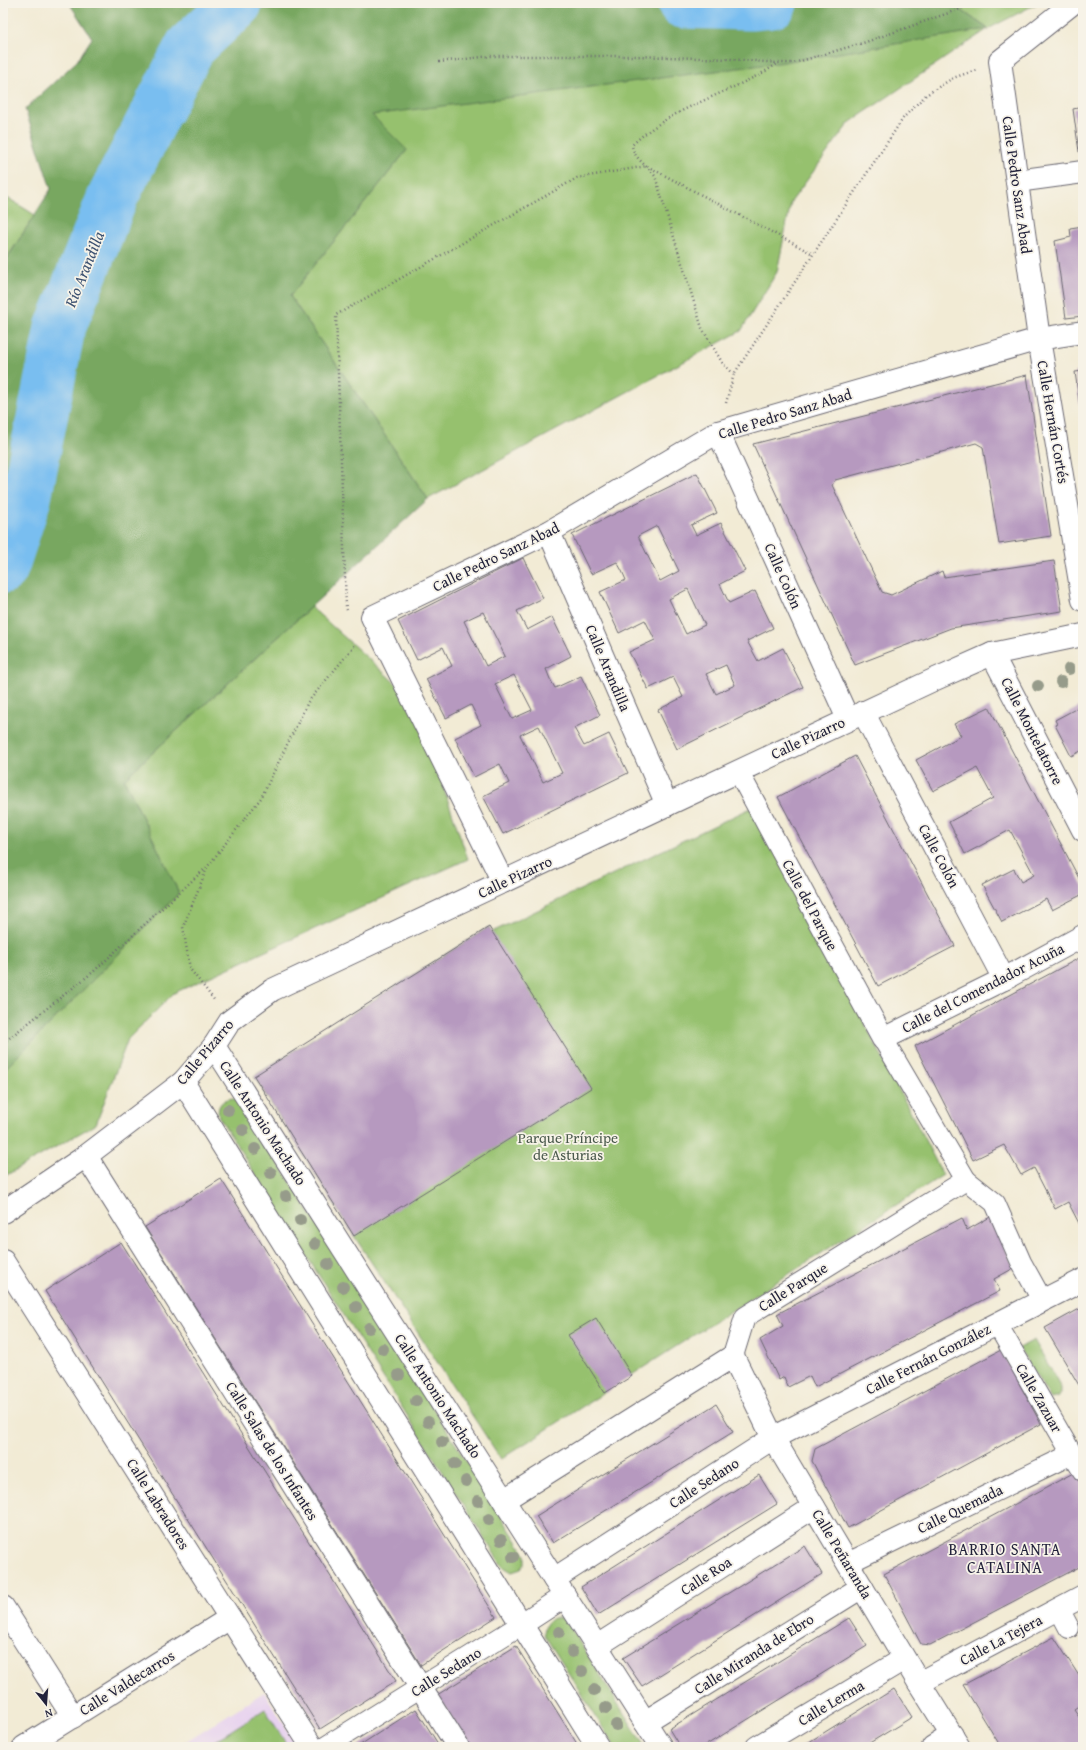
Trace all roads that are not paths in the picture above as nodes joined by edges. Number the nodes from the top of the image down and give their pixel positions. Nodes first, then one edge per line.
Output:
1 (1073, 3) edge
2 (1083, 172) edge
3 (1083, 187) edge
4 (1018, 189) junction
5 (1083, 332) edge
6 (1039, 339) junction
7 (718, 432) junction
8 (549, 532) junction
9 (1083, 600) edge
10 (1083, 635) edge
11 (992, 654) junction
12 (856, 716) junction
13 (738, 771) junction
14 (667, 805) junction
15 (1083, 830) edge
16 (502, 882) junction
17 (816, 914) joint
18 (1083, 936) edge
19 (1004, 980) junction
20 (883, 1039) junction
21 (214, 1046) junction
22 (183, 1082) junction
23 (86, 1156) junction
24 (966, 1180) junction
25 (3, 1212) edge
26 (3, 1261) edge
27 (1083, 1280) edge
28 (1042, 1300) junction
29 (997, 1324) junction
30 (732, 1356) junction
31 (773, 1438) junction
32 (1072, 1454) junction
33 (1083, 1471) edge
34 (504, 1500) junction
35 (814, 1507) junction
36 (848, 1563) junction
37 (560, 1587) junction
38 (862, 1587) junction
39 (1083, 1596) edge
40 (3, 1607) edge
41 (1059, 1609) junction
42 (230, 1618) junction
43 (522, 1624) junction
44 (1069, 1628) dead end
45 (597, 1646) junction
46 (904, 1659) junction
47 (919, 1683) junction
48 (421, 1688) junction
49 (73, 1717) junction
50 (646, 1722) junction
51 (955, 1741) edge
52 (24, 1747) edge
53 (312, 1747) edge
54 (325, 1747) edge
55 (458, 1747) edge
56 (598, 1747) edge
57 (661, 1747) edge
58 (757, 1747) edge
59 (933, 1747) edge

1 - 4 street, Calle Pedro Sanz Abad
2 - 4 street
3 - 4 street
4 - 6 street, Calle Pedro Sanz Abad
5 - 6 street
6 - 7 street, Calle Pedro Sanz Abad
6 - 9 street, Calle Hernán Cortés
7 - 8 street, Calle Pedro Sanz Abad
7 - 12 street, Calle Colón
8 - 14 street, Calle Arandilla
8 - 16 street, Calle Pedro Sanz Abad
10 - 11 street, Calle Pizarro
11 - 12 street, Calle Pizarro
11 - 15 street, Calle Montelatorre
12 - 13 street, Calle Pizarro
12 - 19 street, Calle Colón
13 - 14 street, Calle Pizarro
13 - 17 street, Calle del Parque
14 - 16 street, Calle Pizarro
16 - 21 street, Calle Pizarro
17 - 20 street, Calle del Parque
18 - 19 street, Calle del Comendador Acuña
19 - 20 street, Calle del Comendador Acuña
20 - 24 street
21 - 22 street, Calle Pizarro
21 - 34 street, Calle Antonio Machado
22 - 23 street, Calle Pizarro
22 - 43 street
23 - 25 street, Calle Pizarro
23 - 48 street, Calle Salas de los Infantes
24 - 28 street
24 - 30 street, Calle Parque
26 - 42 street, Calle Labradores
27 - 28 street, Calle Fernán González
28 - 29 street, Calle Fernán González
29 - 31 street, Calle Fernán González
29 - 32 street, Calle Zazuar
30 - 31 street, Calle Peñaranda
30 - 34 street
31 - 35 street, Calle Peñaranda
31 - 37 street, Calle Sedano
32 - 33 street, Calle Zazuar
32 - 36 street, Calle Quemada
34 - 37 street, Calle Antonio Machado
35 - 36 street, Calle Peñaranda
35 - 45 street, Calle Roa
36 - 38 street, Calle Peñaranda
37 - 43 street, Calle Sedano
37 - 45 street, Calle Antonio Machado
38 - 46 street, Calle Peñaranda
38 - 50 street, Calle Miranda de Ebro
39 - 41 street, Calle La Tejera
40 - 49 street
41 - 44 street
41 - 47 street, Calle La Tejera
42 - 49 street, Calle Valdecarros
42 - 53 street, Calle Labradores
43 - 48 street, Calle Sedano
43 - 56 street
45 - 50 street, Calle Antonio Machado
46 - 47 street, Calle Peñaranda
46 - 58 street, Calle Lerma
47 - 51 street, Calle Peñaranda
48 - 54 street, Calle Sedano
48 - 55 street, Calle Salas de los Infantes
49 - 52 street, Calle Valdecarros
50 - 57 street, Calle Antonio Machado
51 - 59 street

